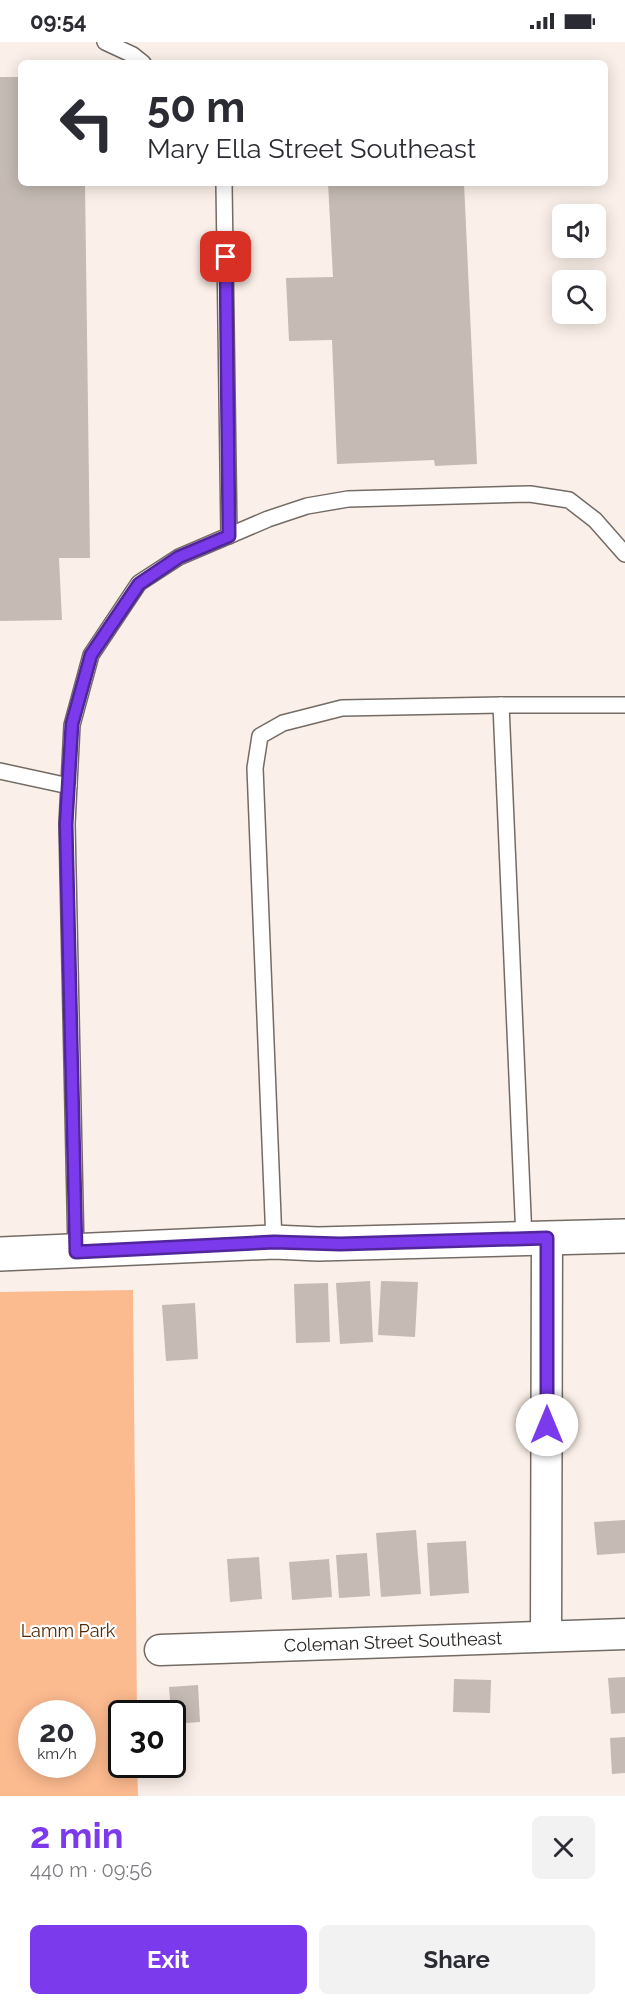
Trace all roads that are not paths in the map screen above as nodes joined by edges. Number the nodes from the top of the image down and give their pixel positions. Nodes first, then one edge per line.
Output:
1 (105, 42) edge
2 (139, 60) edge
3 (224, 186) edge
4 (229, 536) junction
5 (625, 554) edge
6 (501, 705) junction
7 (625, 705) edge
8 (0, 771) edge
9 (69, 786) junction
10 (625, 1236) edge
11 (535, 1238) junction
12 (274, 1242) junction
13 (76, 1252) junction
14 (0, 1254) edge
15 (625, 1634) edge
16 (546, 1636) junction
17 (160, 1650) dead end

1 - 2 lane
3 - 4 lane
4 - 5 lane
4 - 9 lane
6 - 7 lane
6 - 11 lane
6 - 12 lane
8 - 9 lane
9 - 13 lane
10 - 11 street
11 - 12 street
11 - 16 street
12 - 13 street
13 - 14 street
15 - 16 street, Coleman Street Southeast
16 - 17 street, Coleman Street Southeast

